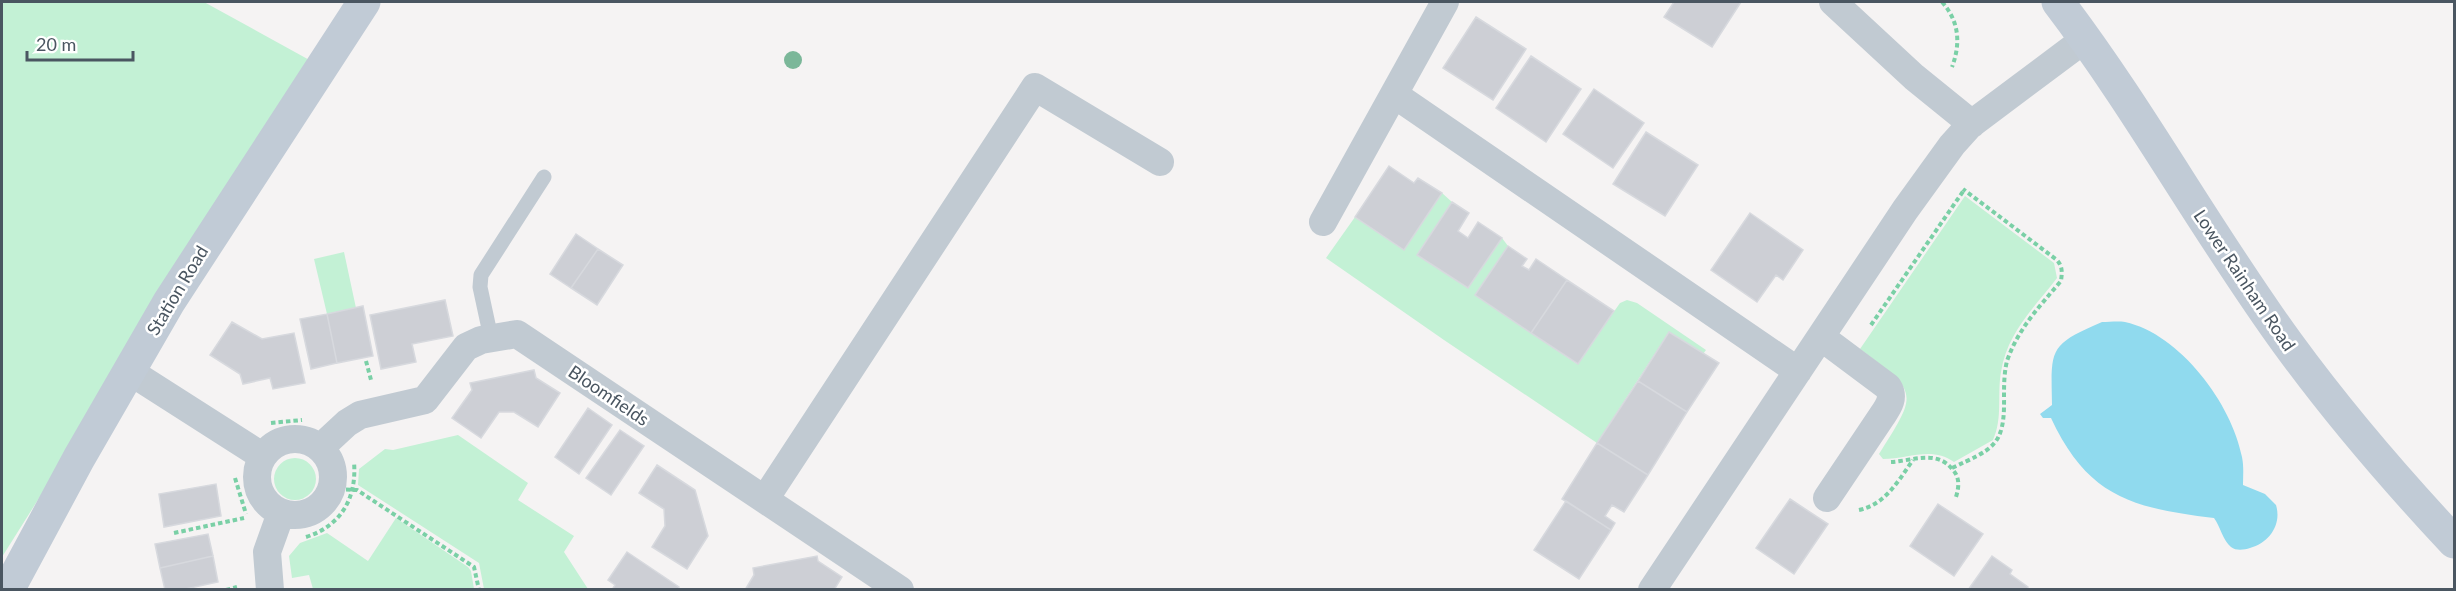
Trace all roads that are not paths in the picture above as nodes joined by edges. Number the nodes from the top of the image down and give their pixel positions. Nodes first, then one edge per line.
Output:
1 (364, 2) edge
2 (1445, 2) edge
3 (1833, 2) edge
4 (2058, 2) edge
5 (2085, 39) junction
6 (1395, 95) junction
7 (1972, 124) junction
8 (1160, 162) dead end
9 (544, 177) dead end
10 (1323, 222) dead end
11 (1821, 337) junction
12 (491, 338) junction
13 (129, 371) junction
14 (1798, 371) junction
15 (320, 448) junction
16 (262, 456) junction
17 (1827, 498) road end
18 (765, 499) junction
19 (281, 513) junction
20 (2454, 542) edge
21 (8, 590) edge
22 (270, 590) edge
23 (900, 590) edge
24 (1652, 590) edge

1 - 13 main road, Station Road
2 - 6 street
3 - 7 street
4 - 5 main road, Lower Rainham Road
5 - 7 street
5 - 20 main road, Lower Rainham Road
6 - 10 street
6 - 14 street
7 - 11 street
8 - 18 street
9 - 12 lane
11 - 14 street
11 - 17 street
12 - 15 street, Bloomfields
12 - 18 street, Bloomfields
13 - 16 street
13 - 21 main road, Station Road
14 - 24 street
15 - 16 street
15 - 19 street
16 - 19 street
18 - 23 street, Bloomfields
19 - 22 street

